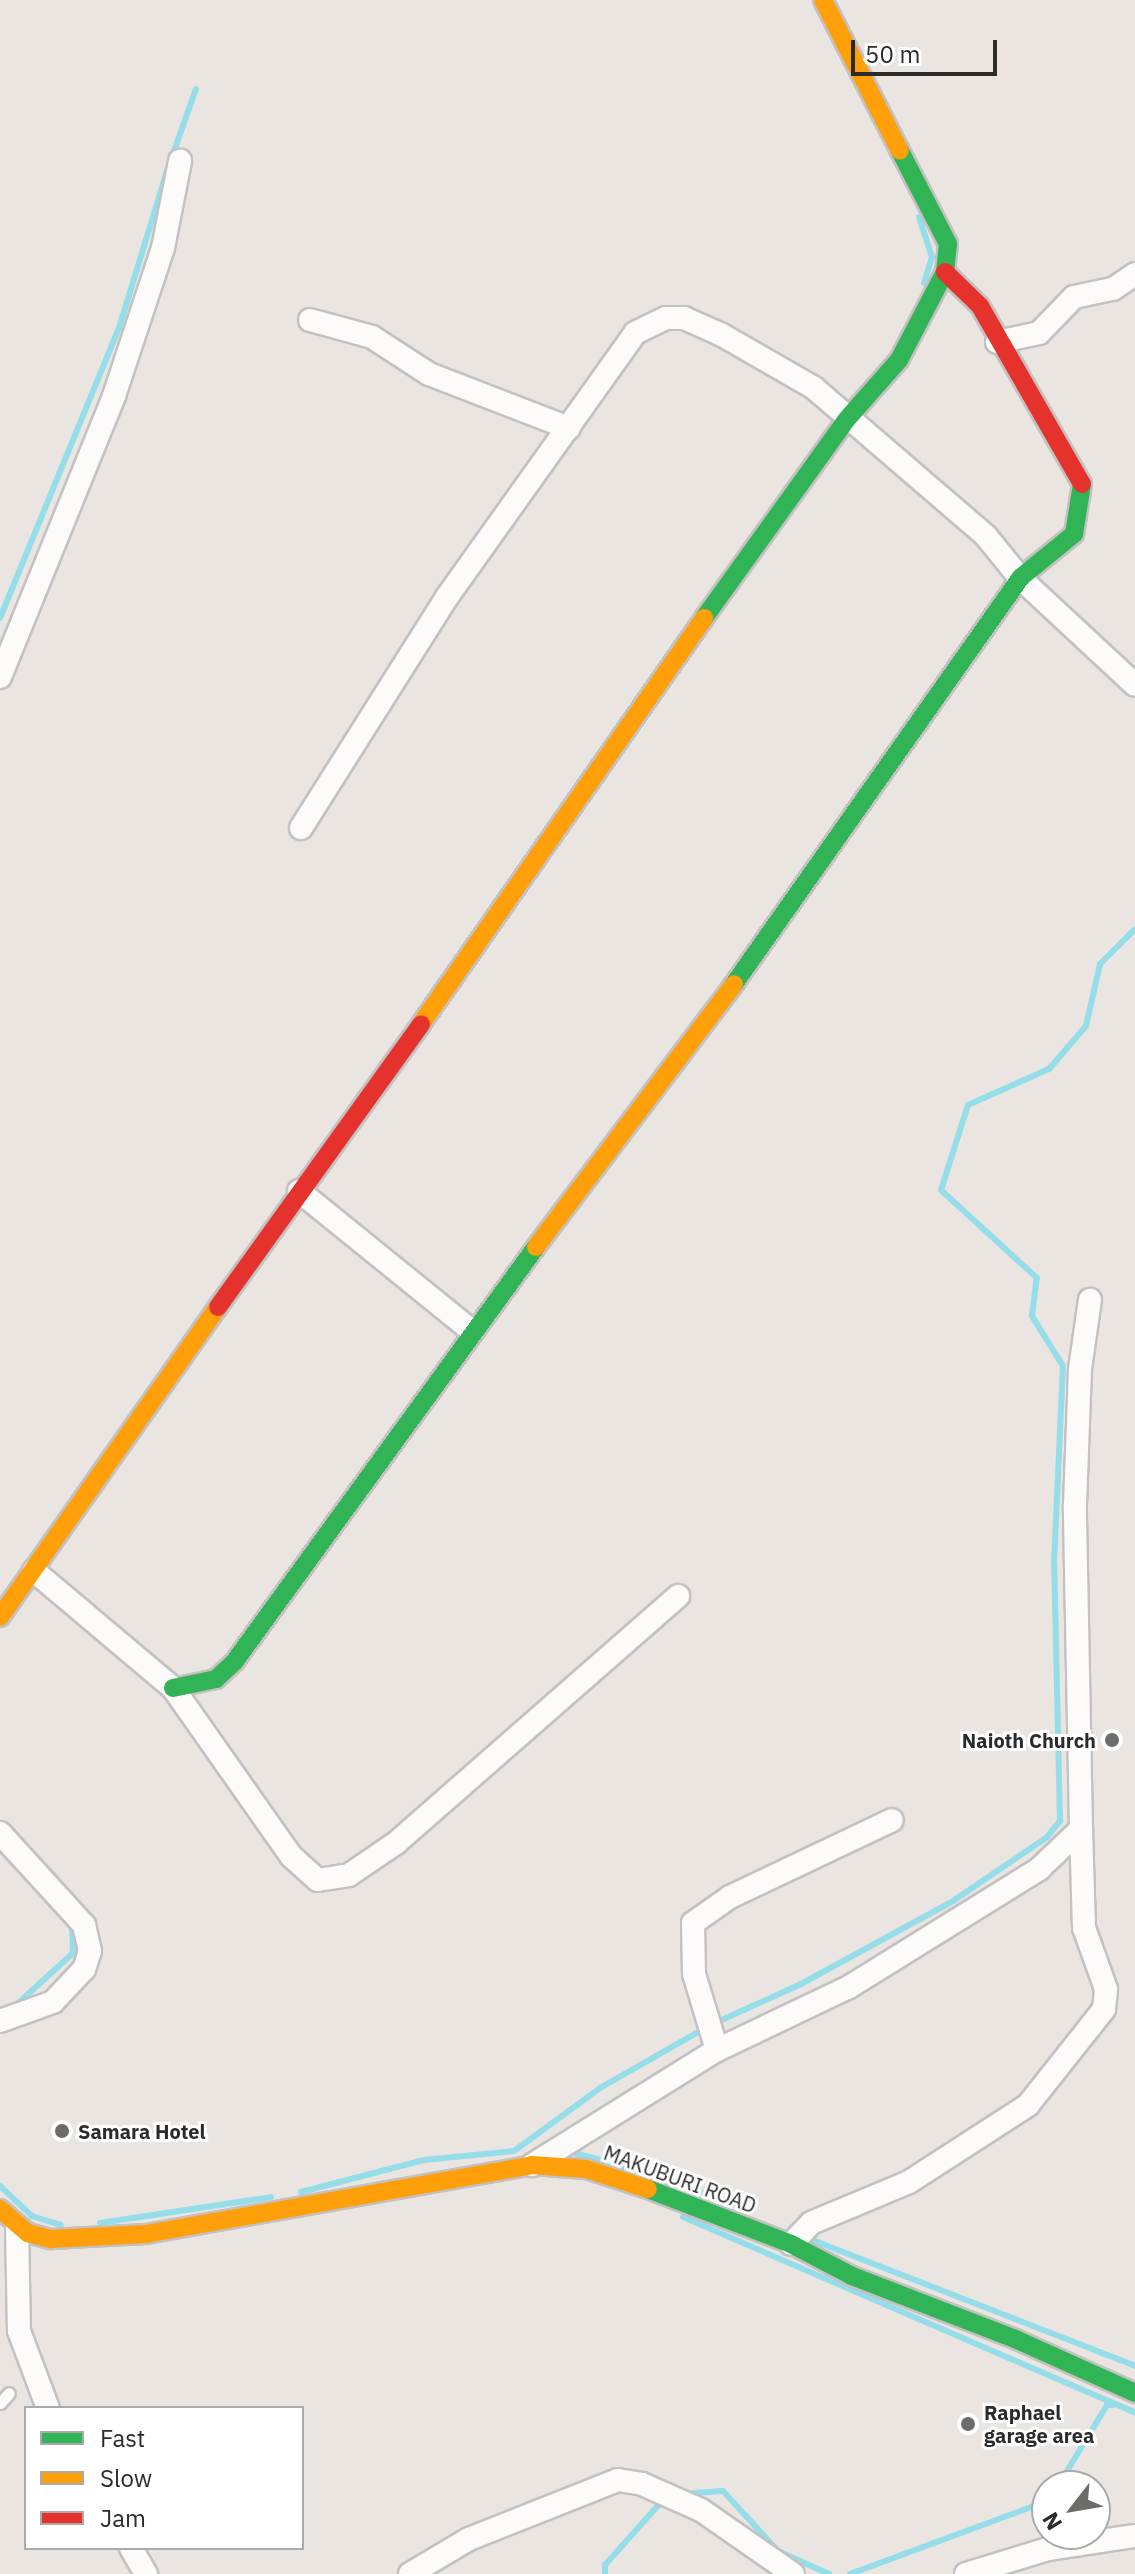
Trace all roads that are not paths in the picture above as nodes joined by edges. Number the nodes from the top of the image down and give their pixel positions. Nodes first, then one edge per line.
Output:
1 (823, 0) edge
2 (180, 161) dead end
3 (945, 272) junction
4 (1135, 274) edge
5 (310, 320) dead end
6 (997, 342) junction
7 (847, 419) junction
8 (569, 428) junction
9 (1020, 578) junction
10 (0, 677) edge
11 (1135, 685) edge
12 (301, 828) dead end
13 (299, 1191) junction
14 (1090, 1300) dead end
15 (472, 1331) junction
16 (34, 1571) junction
17 (678, 1596) dead end
18 (0, 1617) edge
19 (173, 1688) junction
20 (892, 1820) dead end
21 (1081, 1829) junction
22 (0, 1833) edge
23 (0, 2021) edge
24 (717, 2050) junction
25 (532, 2165) junction
26 (0, 2209) edge
27 (17, 2228) junction
28 (791, 2244) junction
29 (1135, 2393) edge
30 (47, 2406) edge
31 (1135, 2536) edge
32 (132, 2550) edge
33 (146, 2574) edge
34 (410, 2574) edge
35 (793, 2574) edge
36 (966, 2574) edge

1 - 3 street
2 - 10 street
3 - 6 street
3 - 7 street
4 - 6 street
5 - 8 street
6 - 9 street
7 - 8 street
7 - 9 street
7 - 13 street
8 - 12 street
9 - 11 street
9 - 15 street
13 - 15 street
13 - 16 street
14 - 21 street
15 - 19 street
16 - 18 street
16 - 19 street
17 - 19 street
20 - 24 street
21 - 24 street
21 - 28 street
22 - 23 street
24 - 25 street
25 - 27 street, MAKUBURI ROAD
25 - 28 street, MAKUBURI ROAD
26 - 27 street
27 - 30 street
28 - 29 street, MAKUBURI ROAD
31 - 36 street
32 - 33 street
34 - 35 street

